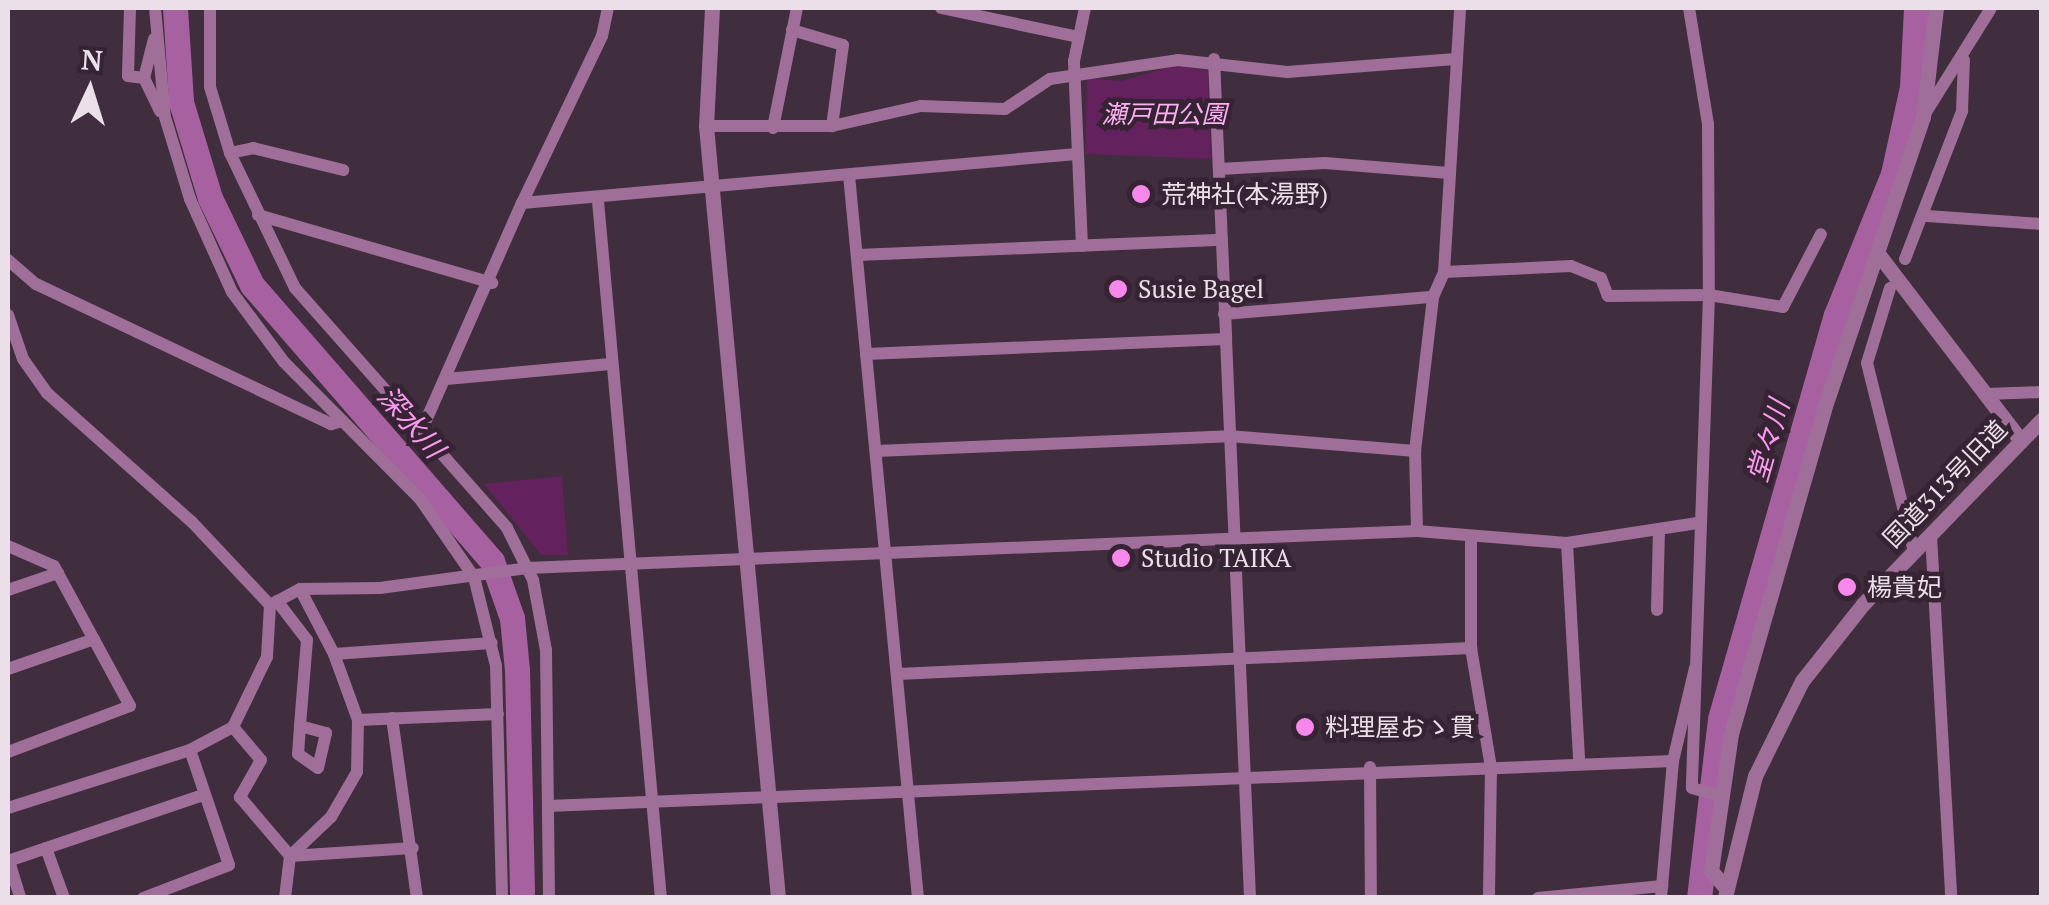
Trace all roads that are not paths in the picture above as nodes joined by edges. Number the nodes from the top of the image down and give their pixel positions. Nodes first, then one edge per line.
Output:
1 (130, 8) edge
2 (155, 8) edge
3 (210, 8) edge
4 (608, 8) edge
5 (712, 8) edge
6 (797, 8) edge
7 (941, 8) edge
8 (1085, 8) edge
9 (1460, 8) edge
10 (1936, 8) edge
11 (1991, 8) edge
12 (1691, 9) edge
13 (792, 30) junction
14 (1079, 37) junction
15 (154, 39) junction
16 (1456, 58) junction
17 (1214, 59) junction
18 (1964, 60) junction
19 (1076, 72) junction
20 (144, 78) junction
21 (165, 117) junction
22 (1924, 117) junction
23 (706, 126) junction
24 (832, 126) junction
25 (773, 128) junction
26 (230, 153) junction
27 (1077, 154) junction
28 (1220, 168) junction
29 (342, 170) dead end
30 (1449, 173) junction
31 (850, 175) junction
32 (712, 188) junction
33 (598, 200) junction
34 (522, 203) junction
35 (258, 216) junction
36 (1927, 216) junction
37 (2042, 224) edge
38 (1820, 234) dead end
39 (1222, 240) junction
40 (1082, 246) junction
41 (858, 255) junction
42 (1879, 255) junction
43 (8, 260) edge
44 (1906, 260) dead end
45 (1444, 272) junction
46 (492, 283) junction
47 (1890, 288) dead end
48 (1708, 295) junction
49 (1433, 297) junction
50 (1224, 314) junction
51 (8, 315) edge
52 (1226, 339) junction
53 (866, 354) junction
54 (610, 364) junction
55 (446, 379) junction
56 (2042, 392) edge
57 (1986, 394) junction
58 (2042, 420) edge
59 (344, 422) junction
60 (420, 434) junction
61 (1230, 436) junction
62 (2021, 441) junction
63 (1415, 450) junction
64 (876, 451) junction
65 (1698, 522) junction
66 (1659, 530) junction
67 (1418, 531) junction
68 (1931, 535) junction
69 (1235, 538) junction
70 (1471, 539) junction
71 (1567, 543) junction
72 (8, 546) edge
73 (1914, 552) junction
74 (884, 553) junction
75 (745, 556) junction
76 (631, 563) junction
77 (520, 568) junction
78 (58, 573) junction
79 (479, 576) junction
80 (300, 588) junction
81 (8, 590) edge
82 (274, 603) junction
83 (1657, 610) dead end
84 (94, 639) junction
85 (492, 643) junction
86 (1472, 648) junction
87 (1700, 652) junction
88 (334, 654) junction
89 (1242, 659) junction
90 (8, 669) edge
91 (897, 674) junction
92 (498, 714) junction
93 (392, 718) junction
94 (358, 720) junction
95 (300, 726) dead end
96 (233, 727) junction
97 (190, 750) junction
98 (8, 752) edge
99 (1578, 761) junction
100 (1673, 761) junction
101 (1370, 767) junction
102 (1491, 767) junction
103 (1246, 778) junction
104 (909, 792) junction
105 (203, 795) junction
106 (1720, 796) junction
107 (769, 798) junction
108 (651, 804) junction
109 (548, 806) junction
110 (8, 808) edge
111 (46, 848) junction
112 (413, 848) junction
113 (290, 856) junction
114 (8, 861) edge
115 (1661, 892) edge
116 (1725, 893) edge
117 (20, 898) edge
118 (64, 898) edge
119 (142, 898) edge
120 (285, 898) edge
121 (417, 898) edge
122 (502, 898) edge
123 (549, 898) edge
124 (661, 898) edge
125 (778, 898) edge
126 (918, 898) edge
127 (1250, 898) edge
128 (1370, 898) edge
129 (1489, 898) edge
130 (1538, 898) edge
131 (1951, 898) edge

1 - 20 street
2 - 15 street
3 - 26 street
4 - 34 street
5 - 23 street
6 - 13 street
7 - 14 street
8 - 14 street
9 - 16 street
10 - 22 street
11 - 18 street
12 - 48 street
13 - 24 street
13 - 25 street
14 - 19 street
15 - 20 street
15 - 21 street
16 - 17 street
16 - 30 street
17 - 19 street
17 - 28 street
18 - 22 street
18 - 36 street
19 - 24 street
19 - 27 street
20 - 21 street
21 - 59 street
22 - 42 street
23 - 25 street
23 - 32 street
24 - 25 street
26 - 29 street
26 - 35 street
27 - 31 street
27 - 40 street
28 - 30 street
28 - 39 street
30 - 45 street
31 - 32 street
31 - 41 street
32 - 33 street
32 - 75 street
33 - 34 street
33 - 54 street
34 - 46 street
35 - 46 street
35 - 60 street
36 - 37 street
36 - 44 street
38 - 48 street
39 - 40 street
39 - 50 street
40 - 41 street
41 - 53 street
42 - 57 street
42 - 106 street
43 - 59 street
45 - 48 street
45 - 49 street
46 - 55 street
47 - 73 street
48 - 65 street
49 - 50 street
49 - 63 street
50 - 52 street
51 - 82 street
52 - 53 street
52 - 61 street
53 - 64 street
54 - 55 street
54 - 76 street
55 - 60 street
56 - 57 street
57 - 62 street
58 - 62 street, 国道313号旧道
59 - 79 street
60 - 77 street
61 - 63 street
61 - 64 street
61 - 69 street
62 - 68 street, 国道313号旧道
63 - 67 street
64 - 74 street
65 - 66 street
65 - 87 street
66 - 71 street
66 - 83 street
67 - 69 street
67 - 70 street
68 - 73 street, 国道313号旧道
68 - 131 street
69 - 74 street
69 - 89 street
70 - 71 street
70 - 86 street
71 - 99 street
72 - 78 street
73 - 116 street, 国道313号旧道
74 - 75 street
74 - 91 street
75 - 76 street
75 - 107 street
76 - 77 street
76 - 108 street
77 - 79 street
77 - 109 street
78 - 81 street
78 - 84 street
79 - 80 street
79 - 85 street
80 - 82 street
80 - 88 street
82 - 95 street
82 - 96 street
84 - 90 street
84 - 98 street
85 - 88 street
85 - 92 street
86 - 89 street
86 - 102 street
87 - 100 street
87 - 106 street
88 - 94 street
89 - 91 street
89 - 103 street
91 - 104 street
92 - 93 street
92 - 122 street
93 - 94 street
93 - 112 street
94 - 113 street
96 - 97 street
96 - 113 street
97 - 105 street
97 - 110 street
99 - 100 street
99 - 102 street
100 - 115 street
101 - 102 street
101 - 103 street
101 - 128 street
102 - 129 street
103 - 104 street
103 - 127 street
104 - 107 street
104 - 126 street
105 - 111 street
105 - 119 street
106 - 116 street
107 - 108 street
107 - 125 street
108 - 109 street
108 - 124 street
109 - 123 street
111 - 114 street
111 - 118 street
112 - 113 street
112 - 121 street
113 - 120 street
114 - 117 street
115 - 130 street

